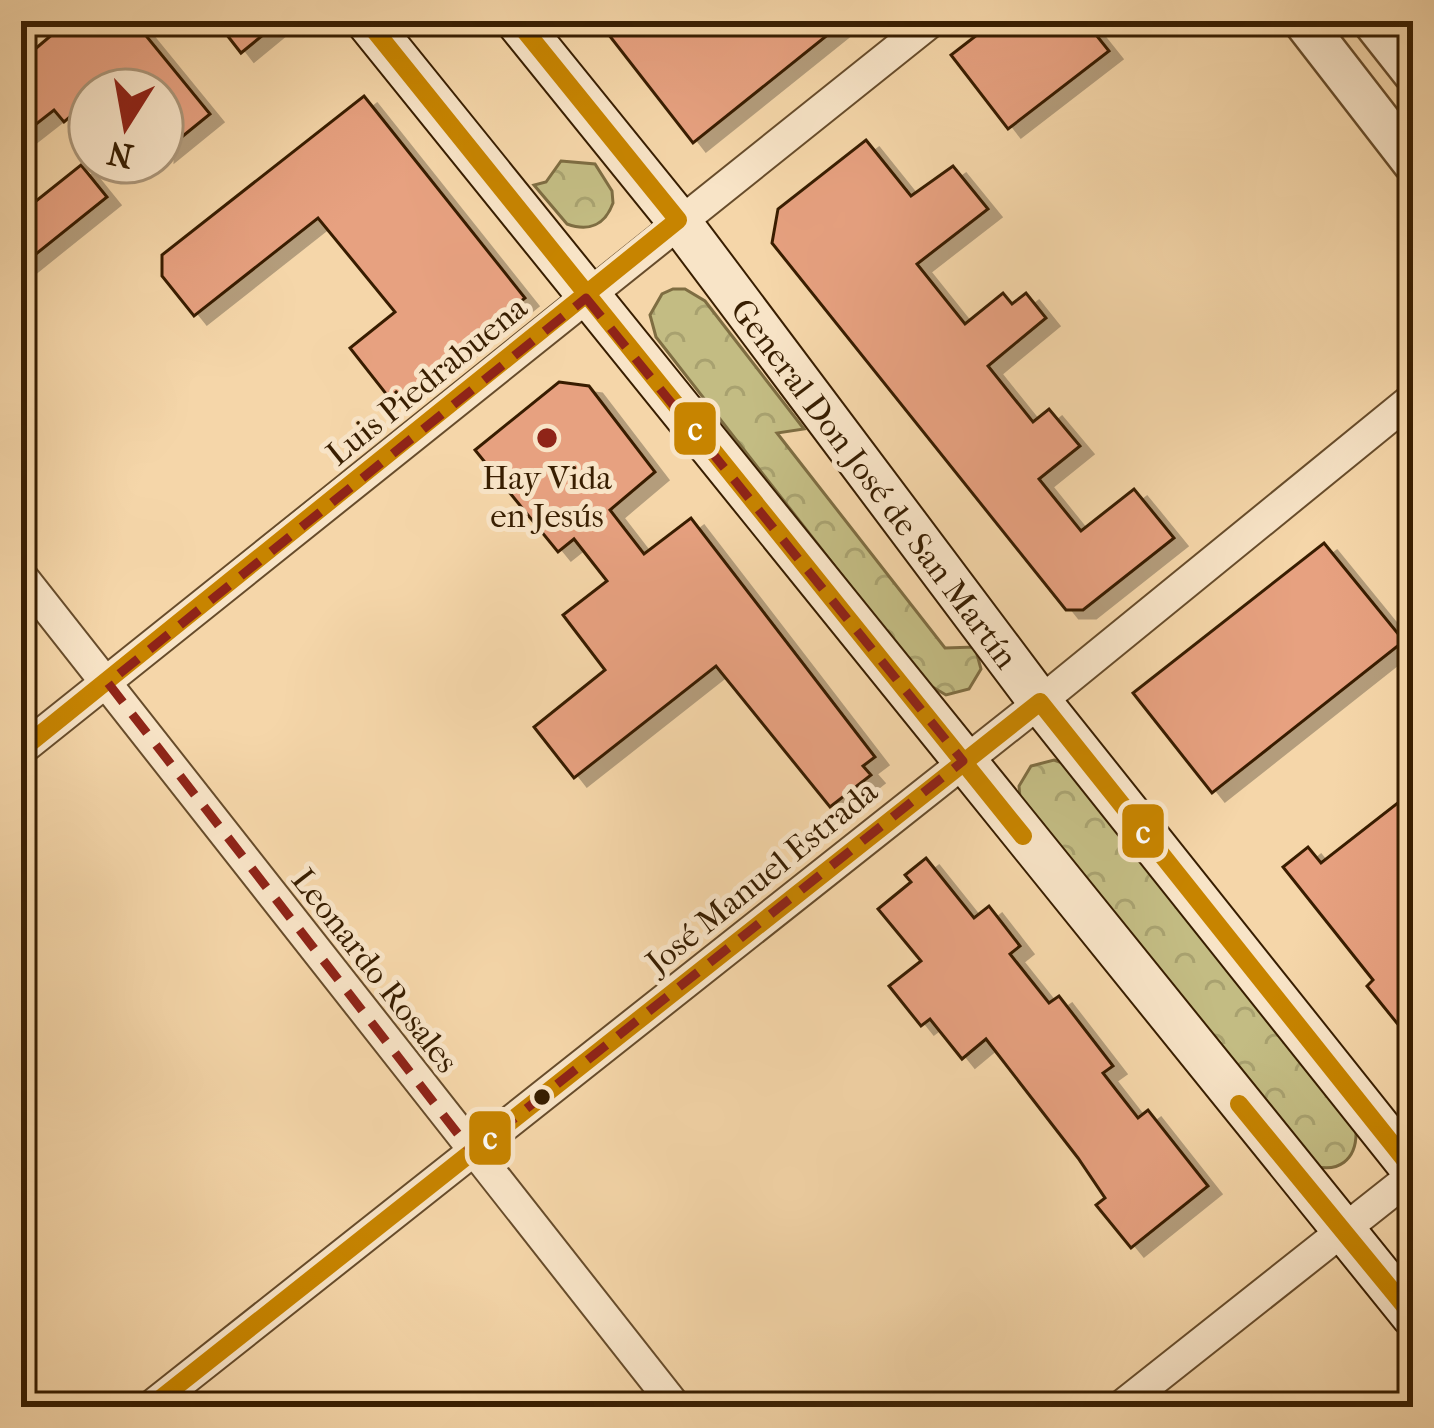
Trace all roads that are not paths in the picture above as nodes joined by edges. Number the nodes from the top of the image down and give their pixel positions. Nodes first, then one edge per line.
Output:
1 (368, 21) edge
2 (517, 21) edge
3 (932, 21) edge
4 (1303, 21) edge
5 (1372, 21) edge
6 (1413, 74) edge
7 (1413, 163) edge
8 (678, 220) junction
9 (586, 298) junction
10 (1413, 398) edge
11 (21, 574) edge
12 (108, 683) junction
13 (1040, 703) junction
14 (21, 750) edge
15 (963, 761) junction
16 (472, 1152) junction
17 (1413, 1172) edge
18 (1342, 1232) junction
19 (1413, 1316) edge
20 (150, 1407) edge
21 (676, 1407) edge
22 (1120, 1407) edge

1 - 9 main road
2 - 8 main road, General Don José de San Martín
3 - 8 street, Luis Piedrabuena
4 - 7 street
5 - 6 street
8 - 9 street, Luis Piedrabuena
8 - 13 main road, General Don José de San Martín
9 - 12 street, Luis Piedrabuena
9 - 15 main road
10 - 13 street, José Manuel Estrada
11 - 12 street, Leonardo Rosales
12 - 14 street, Luis Piedrabuena
12 - 16 street, Leonardo Rosales
13 - 15 street, José Manuel Estrada
13 - 17 main road, General Don José de San Martín
15 - 16 street, José Manuel Estrada
15 - 18 main road
16 - 20 street, José Manuel Estrada
16 - 21 street, Leonardo Rosales
17 - 18 street
18 - 19 main road
18 - 22 street

